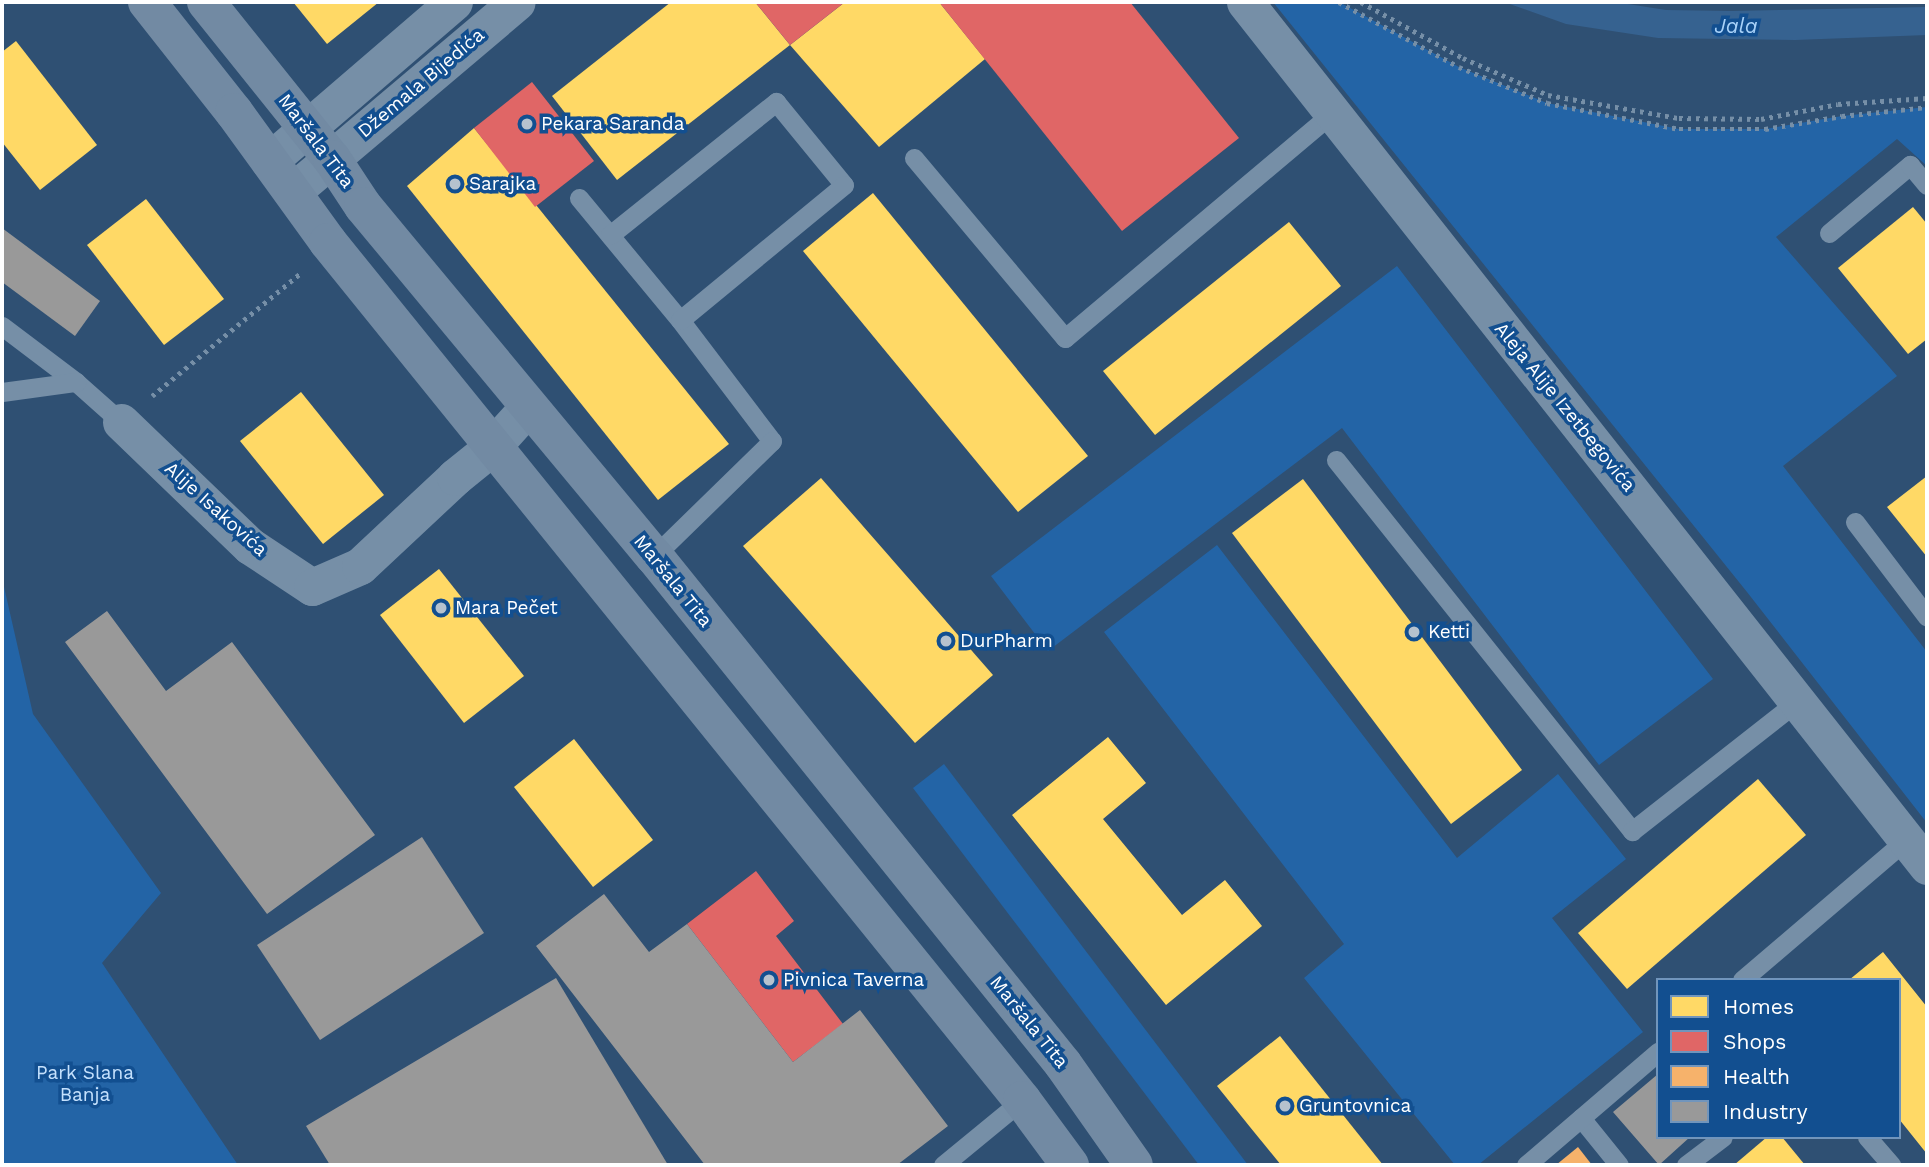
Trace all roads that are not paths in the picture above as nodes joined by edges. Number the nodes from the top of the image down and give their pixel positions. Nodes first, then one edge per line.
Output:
1 (147, 2) edge
2 (206, 2) edge
3 (454, 2) edge
4 (517, 2) edge
5 (1245, 2) edge
6 (1332, 113) junction
7 (308, 128) junction
8 (914, 158) dead end
9 (332, 159) junction
10 (270, 161) junction
11 (1927, 185) edge
12 (292, 192) junction
13 (579, 198) dead end
14 (1829, 233) dead end
15 (610, 235) junction
16 (680, 320) junction
17 (2, 326) edge
18 (76, 382) junction
19 (2, 391) edge
20 (528, 407) junction
21 (121, 422) joint
22 (492, 447) junction
23 (1336, 460) dead end
24 (1855, 522) dead end
25 (654, 556) junction
26 (1927, 617) edge
27 (1799, 700) junction
28 (1917, 852) edge
29 (1745, 978) edge
30 (1656, 1054) edge
31 (1063, 1065) junction
32 (1023, 1100) junction
33 (1581, 1118) junction
34 (1720, 1139) edge
35 (1869, 1139) edge
36 (943, 1165) edge
37 (1070, 1165) edge
38 (1135, 1165) edge
39 (1526, 1165) edge
40 (1619, 1165) edge
41 (1686, 1165) edge
42 (1891, 1165) edge

1 - 10 main road
2 - 7 main road, Maršala Tita
3 - 7 street, Džemala Bijedića
4 - 9 street, Džemala Bijedića
5 - 6 street, Aleja Alije Izetbegovića
6 - 8 lane
6 - 27 street, Aleja Alije Izetbegovića
7 - 9 main road, Maršala Tita
7 - 10 street, Džemala Bijedića
9 - 12 street, Džemala Bijedića
9 - 20 main road, Maršala Tita
10 - 12 main road
11 - 14 lane
12 - 22 main road
13 - 15 lane
15 - 16 lane
15 - 16 lane
16 - 25 lane
17 - 18 lane, Alije Isakovića
18 - 19 lane
18 - 21 lane, Alije Isakovića
20 - 22 street, Alije Isakovića
20 - 25 main road, Maršala Tita
21 - 22 street, Alije Isakovića
22 - 32 main road
23 - 27 lane
24 - 26 lane
25 - 31 main road, Maršala Tita
27 - 28 street, Aleja Alije Izetbegovića
28 - 29 lane
30 - 33 lane
31 - 32 main road
31 - 38 main road, Maršala Tita
32 - 36 lane
32 - 37 main road
33 - 39 lane
33 - 40 lane
34 - 41 lane
35 - 42 lane

